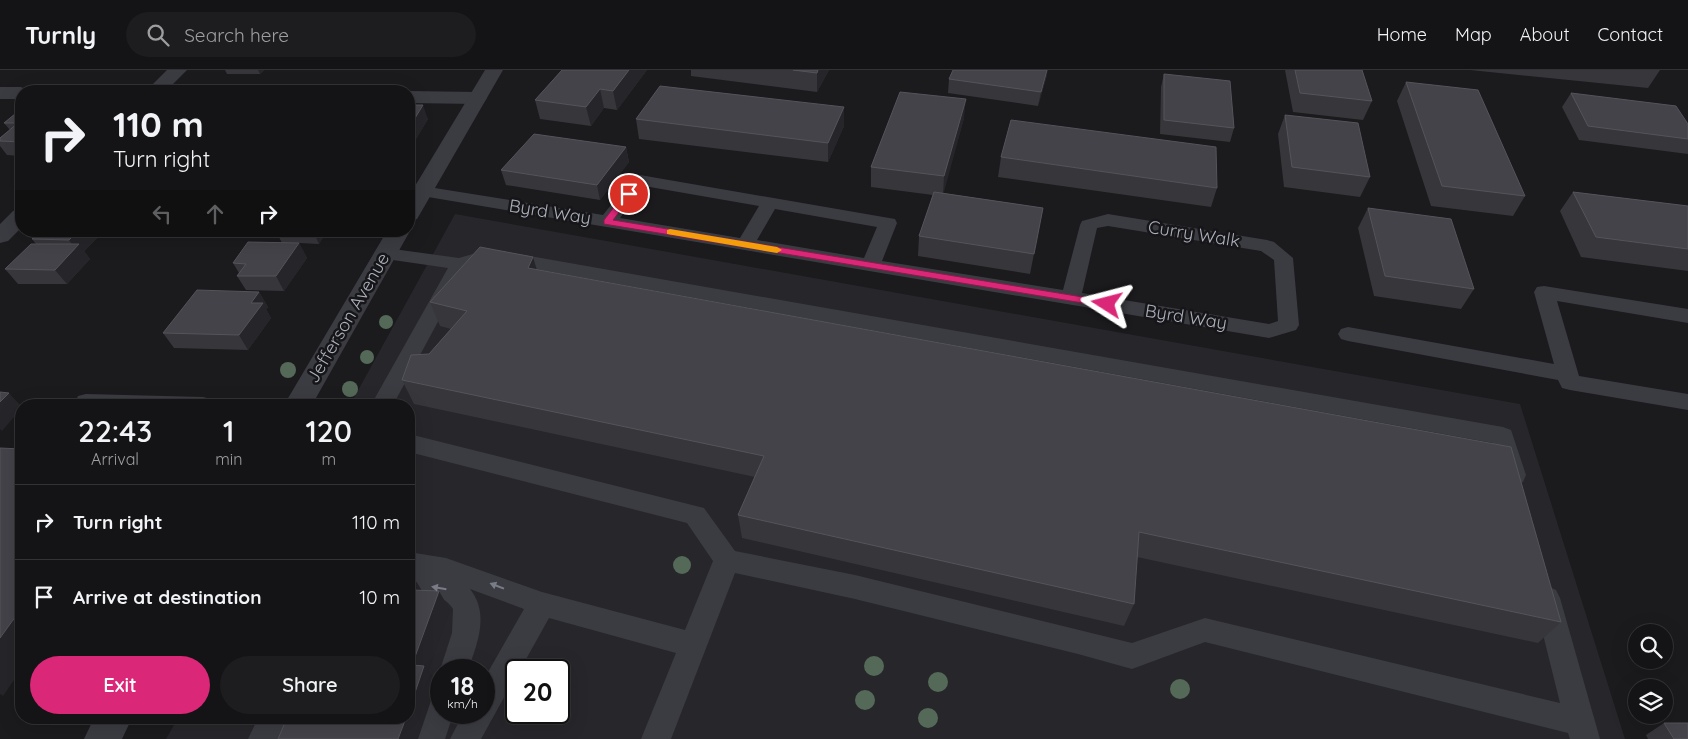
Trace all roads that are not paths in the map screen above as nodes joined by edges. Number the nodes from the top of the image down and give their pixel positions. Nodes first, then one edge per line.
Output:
1 (178, 70) edge
2 (494, 70) edge
3 (162, 85) edge
4 (0, 93) edge
5 (15, 93) edge
6 (415, 97) edge
7 (477, 98) junction
8 (422, 191) junction
9 (770, 202) junction
10 (415, 203) edge
11 (15, 222) edge
12 (607, 222) junction
13 (0, 236) edge
14 (396, 237) edge
15 (745, 245) junction
16 (386, 254) junction
17 (460, 264) junction
18 (871, 265) junction
19 (1070, 298) junction
20 (1688, 316) edge
21 (1269, 331) joint
22 (1348, 334) dead end
23 (1569, 378) junction
24 (301, 399) edge
25 (385, 399) edge
26 (1688, 402) edge
27 (415, 447) edge
28 (1519, 494) edge
29 (727, 560) junction
30 (415, 564) edge
31 (1542, 580) edge
32 (415, 588) edge
33 (542, 604) junction
34 (693, 645) junction
35 (457, 659) edge
36 (495, 687) edge
37 (111, 724) edge
38 (270, 724) edge
39 (435, 724) edge
40 (473, 724) edge
41 (1582, 730) edge
42 (102, 739) edge
43 (263, 739) edge
44 (430, 739) edge
45 (465, 739) edge
46 (656, 739) edge

1 - 3 street
2 - 7 street
4 - 5 street
6 - 7 street
7 - 8 street
8 - 10 street
8 - 12 lane, Byrd Way
9 - 12 lane
9 - 15 lane
9 - 18 lane
11 - 13 street
12 - 15 lane, Byrd Way
14 - 16 street, Jefferson Avenue
15 - 18 lane, Byrd Way
16 - 17 lane
16 - 24 street, Jefferson Avenue
17 - 25 lane
17 - 28 lane
18 - 19 lane, Byrd Way
19 - 21 lane, Byrd Way
19 - 21 lane, Curry Walk
20 - 23 lane
22 - 23 lane
23 - 26 lane
27 - 29 lane
29 - 34 lane
29 - 41 lane
33 -> 30 lane
31 - 41 lane
35 -> 32 lane
33 - 34 lane
33 - 36 lane
34 - 46 lane
37 - 42 street
38 - 43 lane
39 - 44 lane
40 - 45 lane

